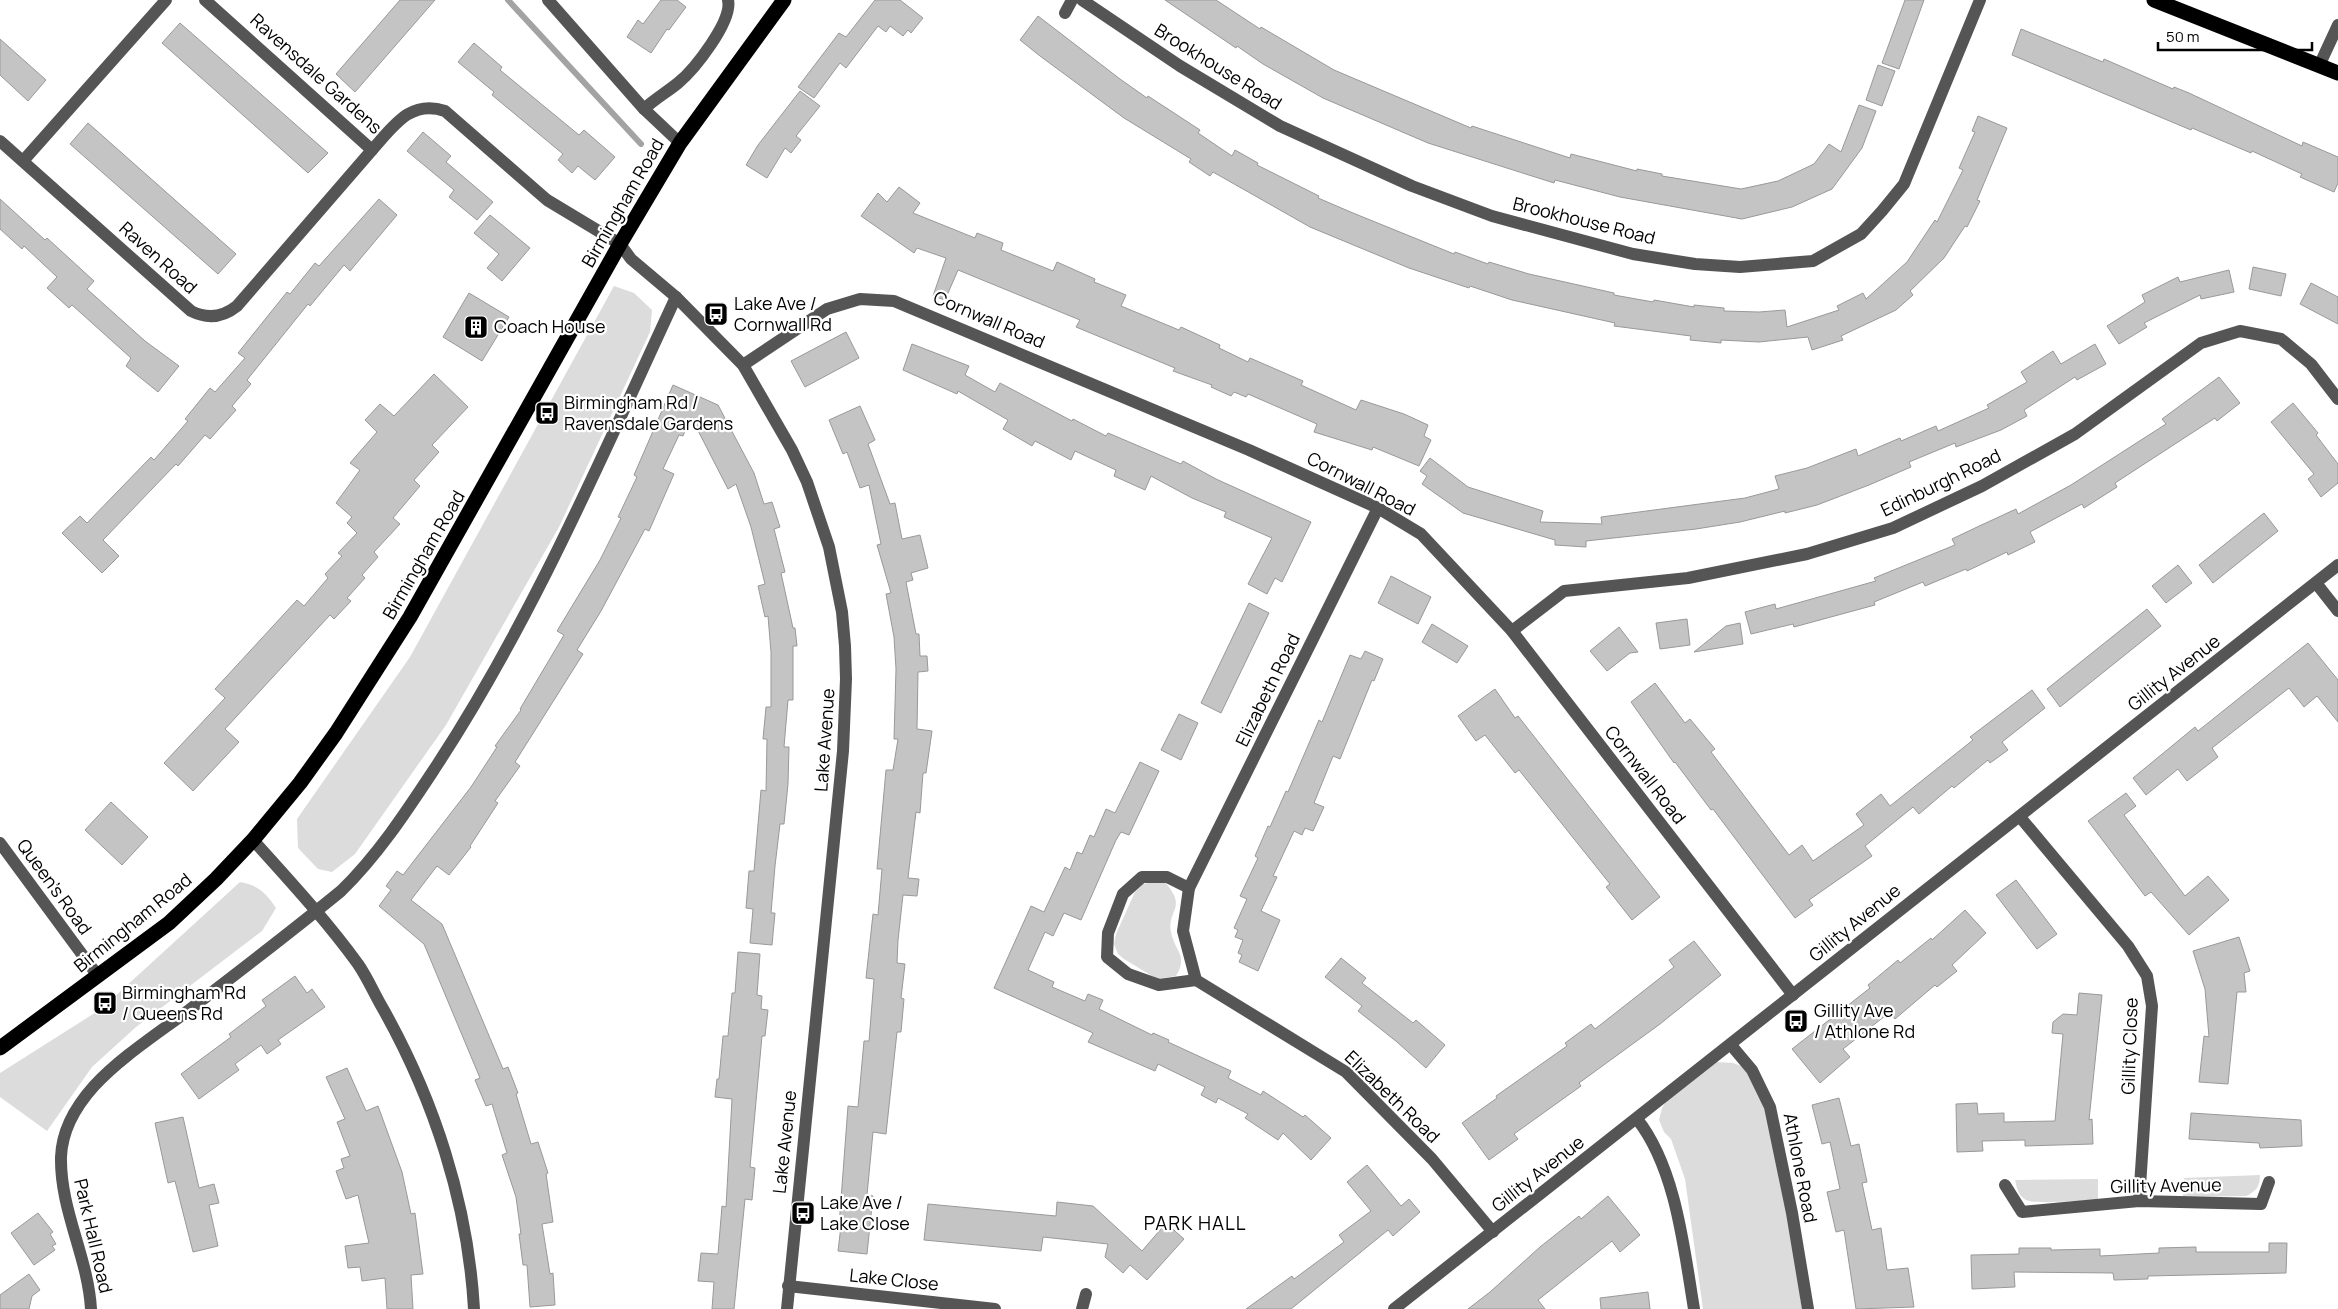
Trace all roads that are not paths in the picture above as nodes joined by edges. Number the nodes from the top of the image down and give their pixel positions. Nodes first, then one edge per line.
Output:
1 (166, 0) edge
2 (548, 0) edge
3 (728, 0) edge
4 (784, 0) edge
5 (1072, 0) edge
6 (1082, 0) edge
7 (1980, 0) edge
8 (2154, 0) edge
9 (212, 2) edge
10 (1065, 13) dead end
11 (2338, 25) edge
12 (2319, 66) junction
13 (2338, 74) edge
14 (644, 109) junction
15 (0, 141) edge
16 (680, 143) junction
17 (372, 150) junction
18 (23, 162) junction
19 (620, 244) junction
20 (676, 297) junction
21 (743, 365) junction
22 (2338, 399) edge
23 (1378, 508) junction
24 (2338, 565) edge
25 (2316, 583) junction
26 (2338, 612) edge
27 (1512, 631) junction
28 (2020, 817) junction
29 (253, 840) junction
30 (0, 843) edge
31 (1189, 888) junction
32 (317, 911) junction
33 (98, 976) junction
34 (1196, 980) junction
35 (1793, 995) junction
36 (1731, 1045) junction
37 (0, 1048) edge
38 (1637, 1119) junction
39 (2269, 1182) dead end
40 (2005, 1185) dead end
41 (2139, 1201) junction
42 (1493, 1232) junction
43 (788, 1286) junction
44 (1086, 1294) dead end
45 (91, 1309) edge
46 (474, 1309) edge
47 (787, 1309) edge
48 (995, 1309) edge
49 (1082, 1309) edge
50 (1394, 1309) edge
51 (1694, 1309) edge
52 (1808, 1309) edge

1 - 18 street
2 - 14 street
3 - 14 street
4 - 16 highway, Birmingham Road
5 - 10 street
6 - 7 street, Brookhouse Road
8 - 12 highway
9 - 17 street, Ravensdale Gardens
11 - 12 street
12 - 13 highway
14 - 16 street
15 - 18 street, Raven Road
16 - 19 highway, Birmingham Road
17 - 18 street, Raven Road
17 - 19 street, Ravensdale Gardens
19 - 20 street, Lake Avenue
19 - 29 highway, Birmingham Road
20 - 21 street, Lake Avenue
20 - 32 street
21 - 23 street, Cornwall Road
21 - 43 street, Lake Avenue
22 - 27 street, Edinburgh Road
23 - 27 street, Cornwall Road
23 - 31 street, Elizabeth Road
24 - 25 street, Gillity Avenue
25 - 26 street
25 - 28 street, Gillity Avenue
27 - 35 street, Cornwall Road
28 - 35 street, Gillity Avenue
28 - 41 street, Gillity Close
29 - 32 street
29 - 33 highway, Birmingham Road
30 - 33 street, Queen's Road
31 - 34 street, Elizabeth Road
31 - 34 street
32 - 45 street, Park Hall Road
32 - 46 street
33 - 37 highway, Birmingham Road
34 - 42 street, Elizabeth Road
35 - 36 street, Gillity Avenue
36 - 38 street, Gillity Avenue
36 - 52 street, Athlone Road
38 - 42 street, Gillity Avenue
38 - 51 street
39 - 41 street, Gillity Avenue
40 - 41 street, Gillity Avenue
42 - 50 street, Gillity Avenue
43 - 47 street, Lake Avenue
43 - 48 street, Lake Close
44 - 49 street

